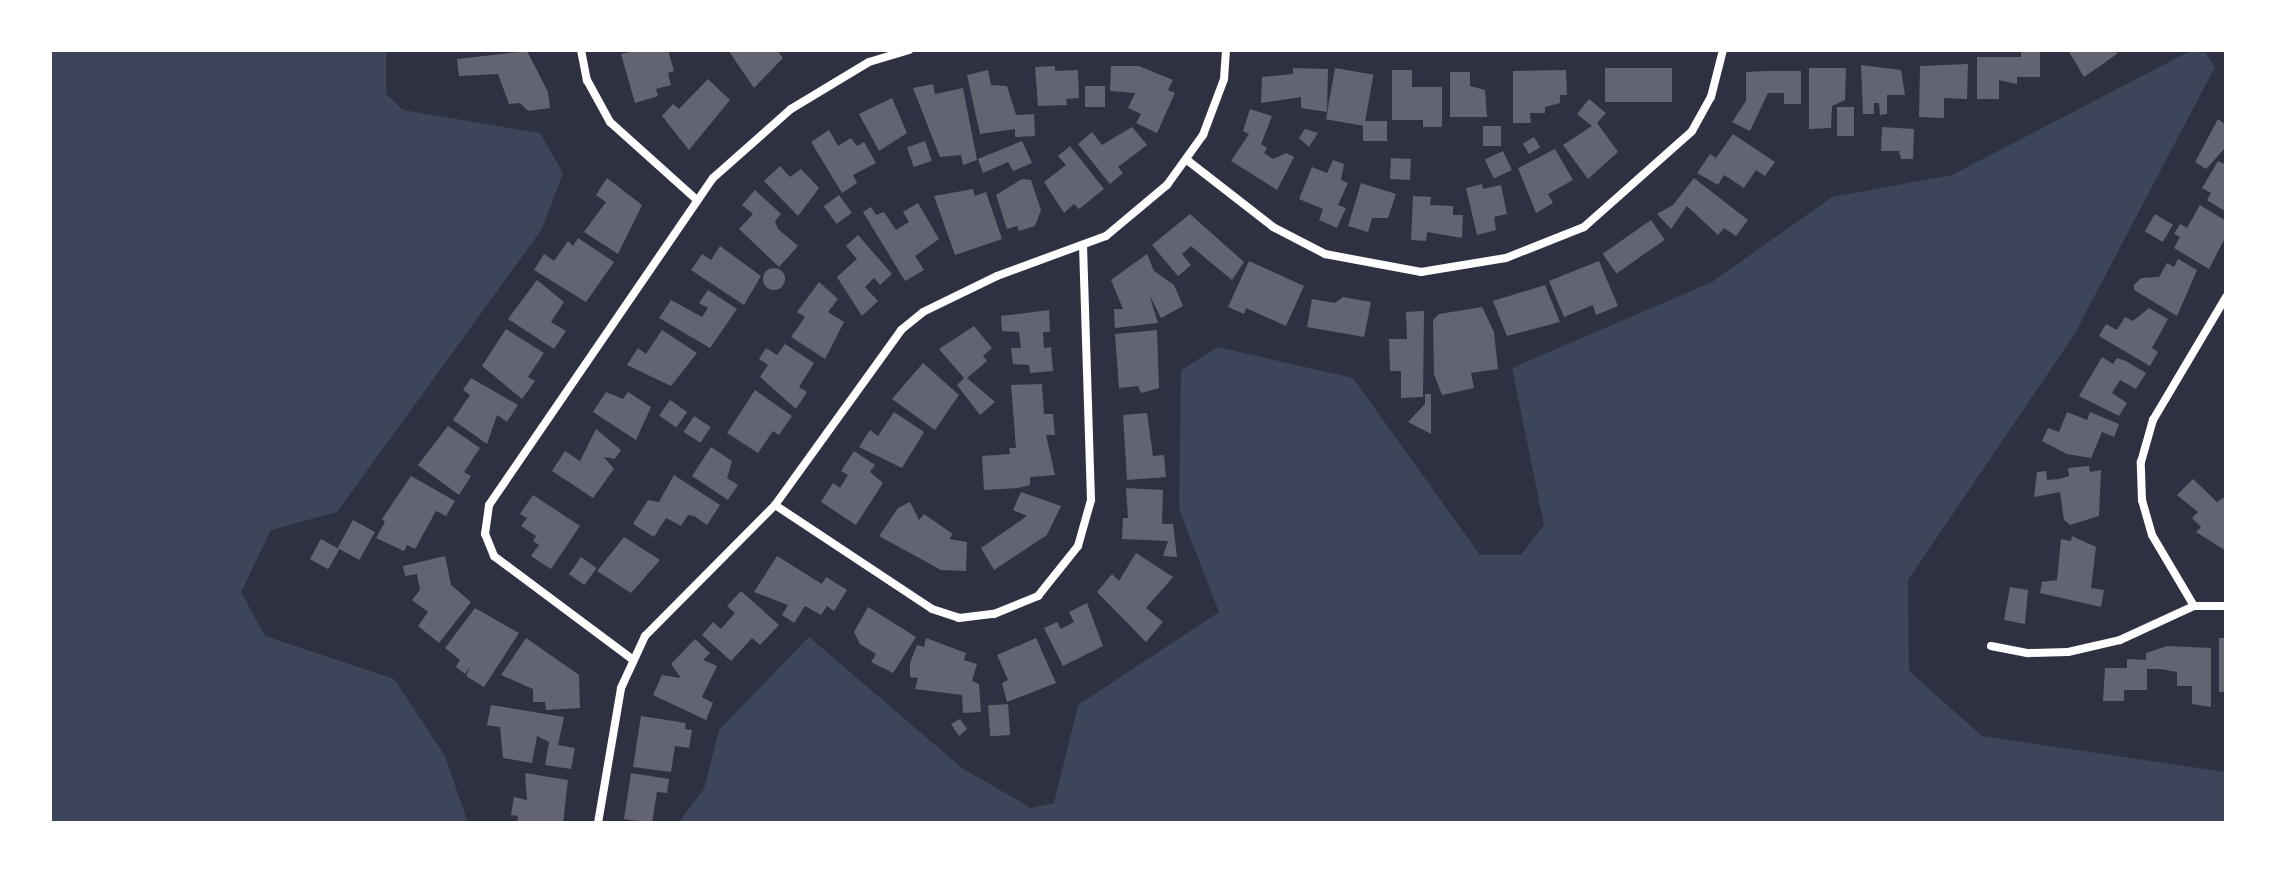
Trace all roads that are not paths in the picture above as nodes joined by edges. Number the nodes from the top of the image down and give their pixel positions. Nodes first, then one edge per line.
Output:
1 (581, 50) edge
2 (909, 50) edge
3 (1226, 50) edge
4 (1723, 50) edge
5 (1187, 160) junction
6 (697, 200) junction
7 (1083, 247) junction
8 (2226, 297) edge
9 (775, 505) junction
10 (2194, 606) junction
11 (2226, 606) edge
12 (1991, 646) dead end
13 (632, 659) junction
14 (598, 823) edge

1 - 6 street
2 - 6 street
3 - 5 street
4 - 5 street
5 - 7 street
6 - 13 street
7 - 9 street
7 - 9 street
8 - 10 street
9 - 13 street
10 - 11 street
10 - 12 street
13 - 14 street

